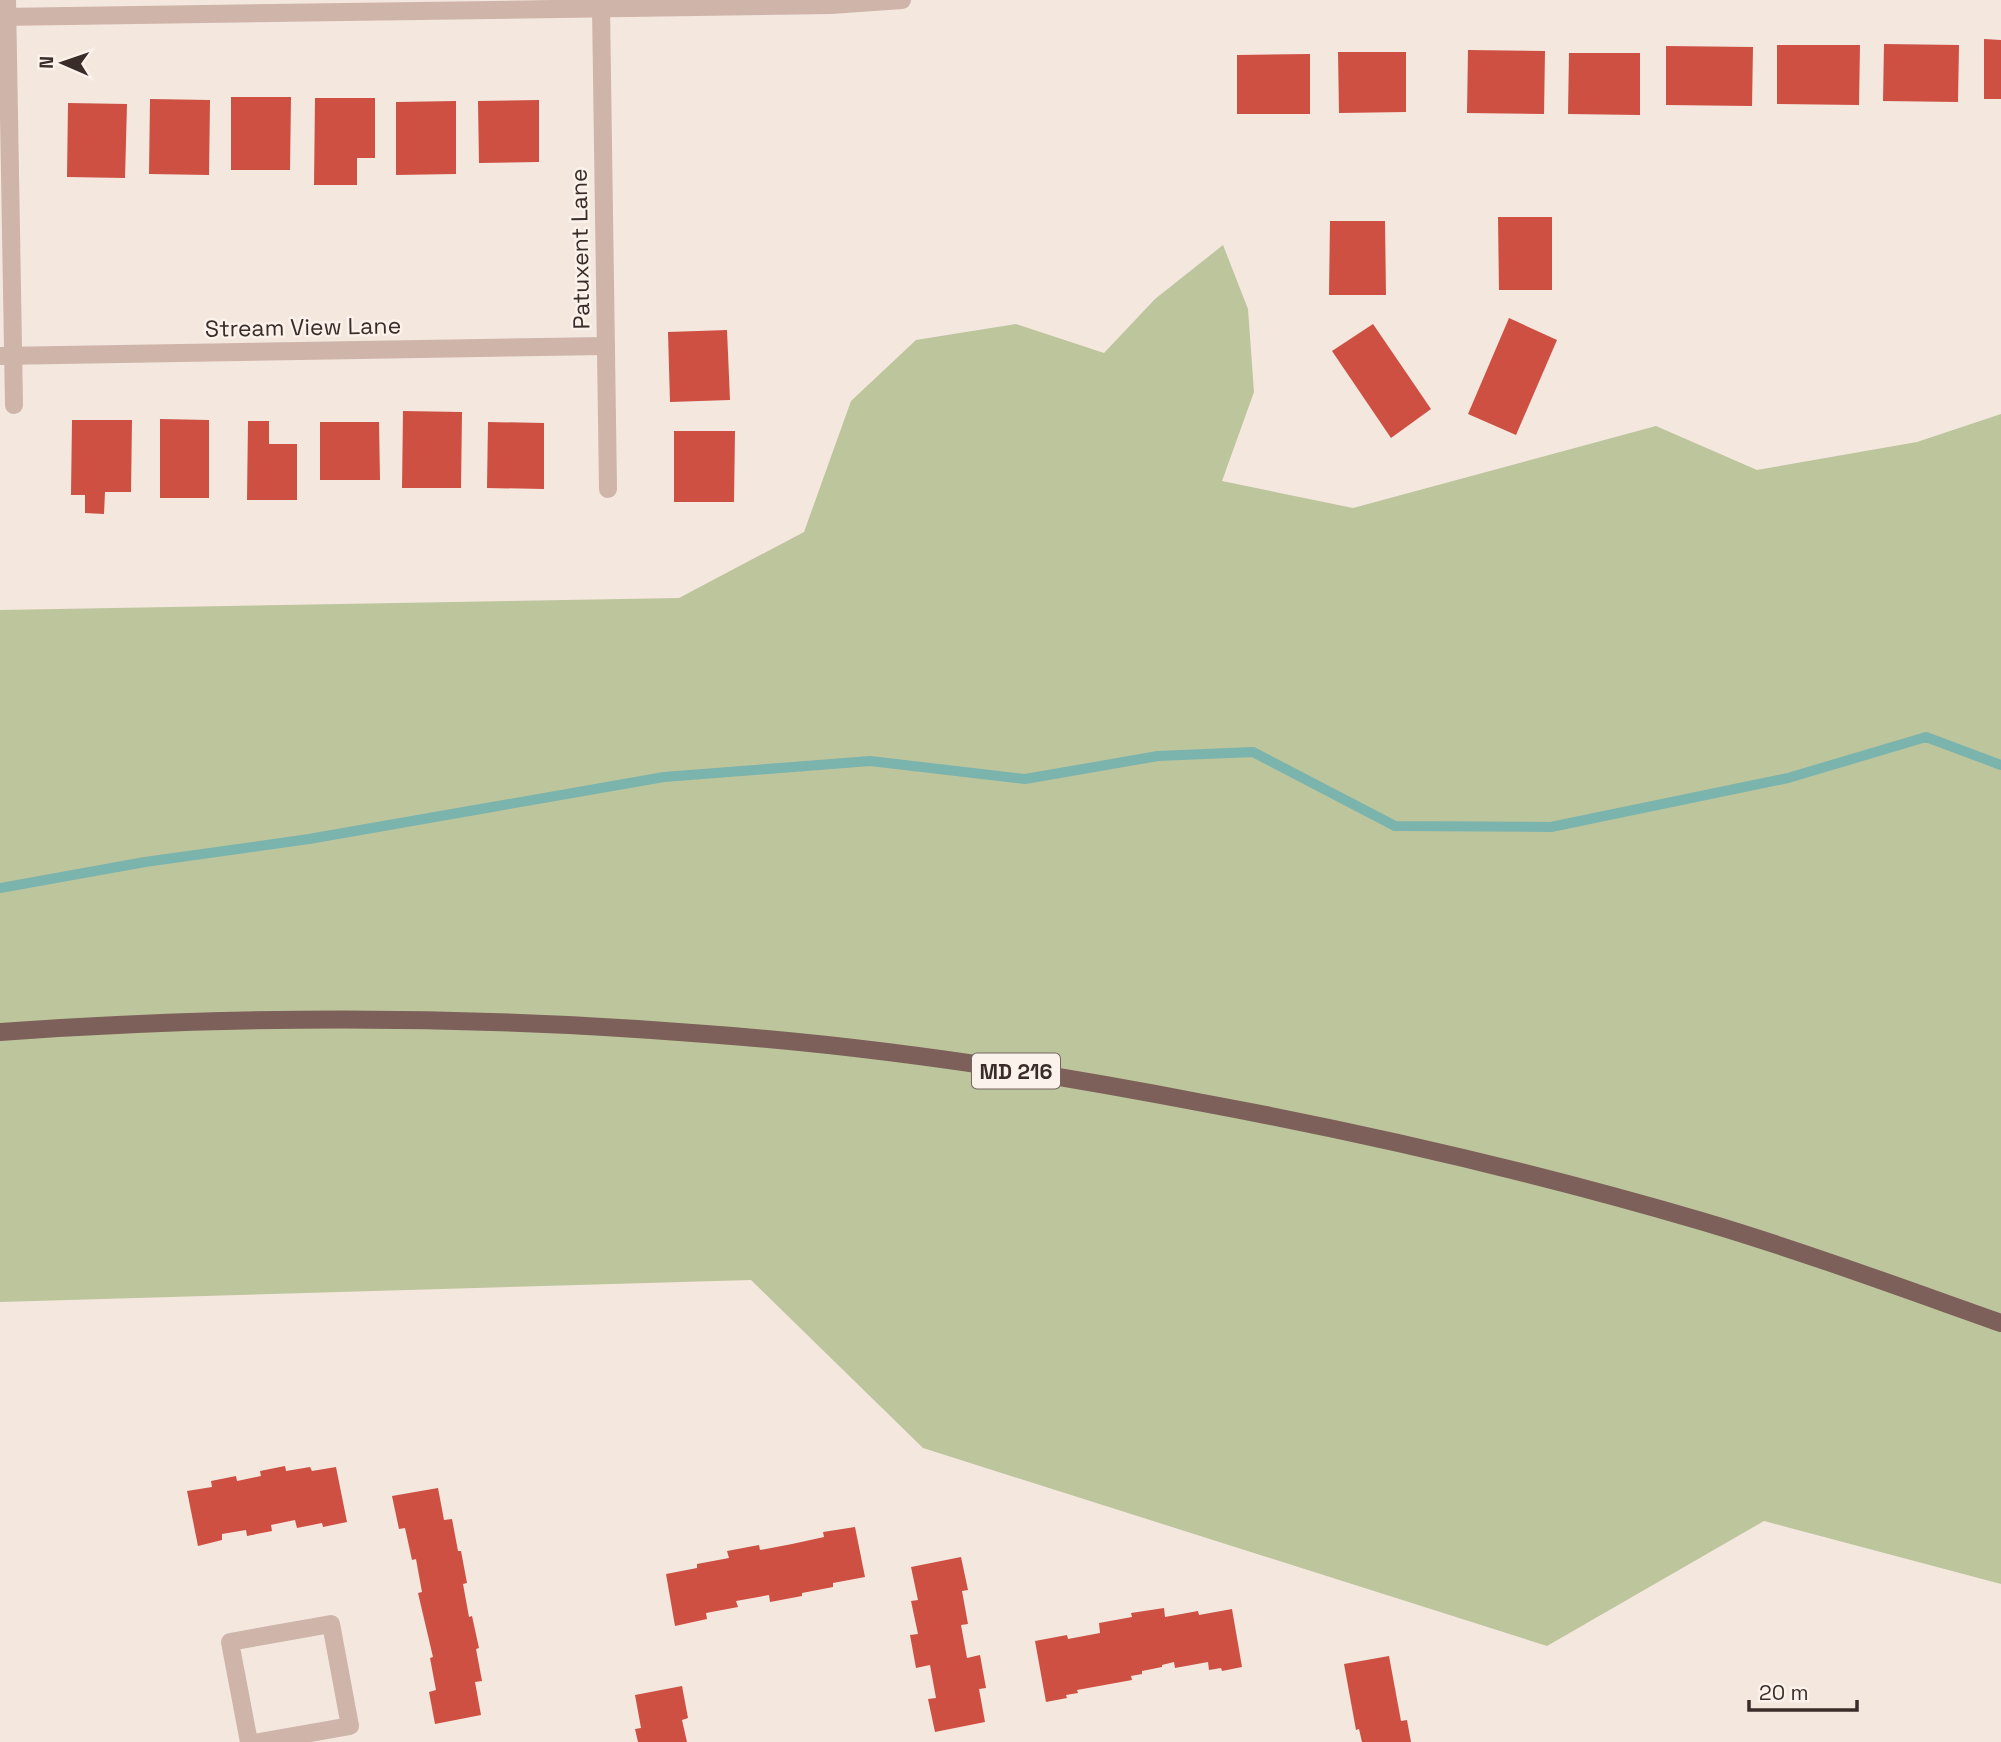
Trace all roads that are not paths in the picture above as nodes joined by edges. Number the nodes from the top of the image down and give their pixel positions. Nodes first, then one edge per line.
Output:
1 (902, 0) edge
2 (601, 7) junction
3 (5, 11) edge
4 (606, 346) junction
5 (7, 356) edge
6 (14, 405) dead end
7 (608, 489) dead end
8 (0, 1032) edge
9 (2001, 1324) edge
10 (249, 1742) edge
11 (259, 1742) edge

1 - 2 street
2 - 3 street
2 - 4 street, Patuxent Lane
3 - 5 street
4 - 5 street, Stream View Lane
4 - 7 street, Patuxent Lane
5 - 6 street
8 - 9 main road, MD 216
10 - 11 street

